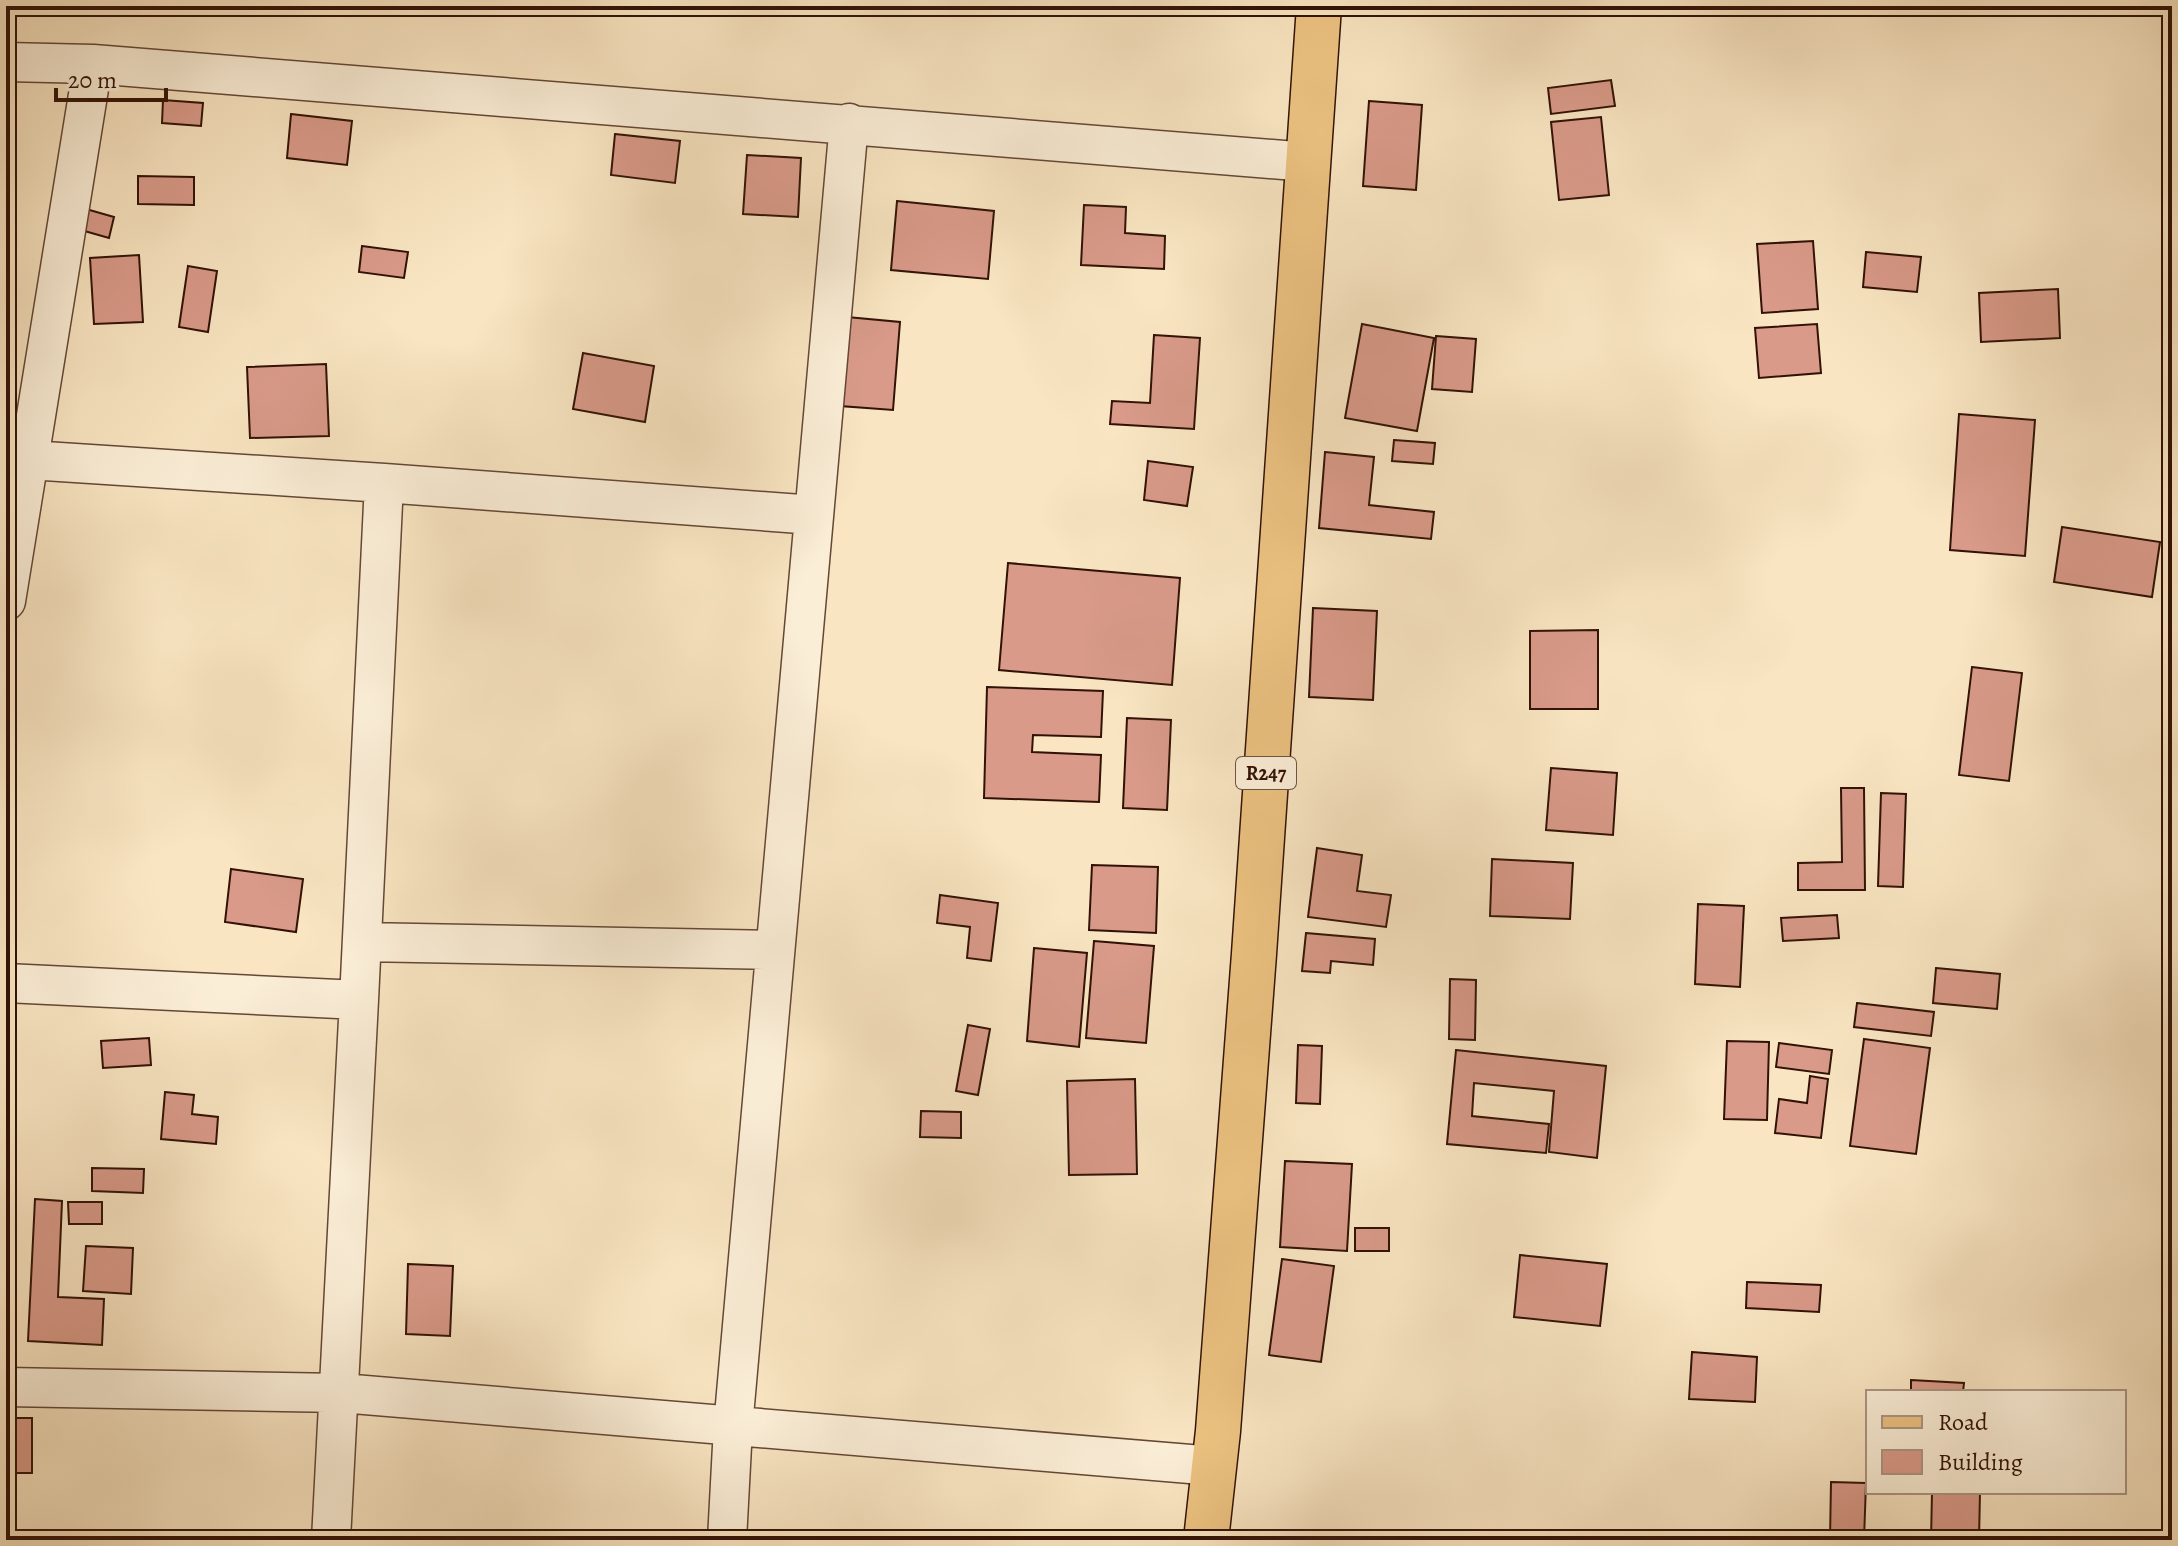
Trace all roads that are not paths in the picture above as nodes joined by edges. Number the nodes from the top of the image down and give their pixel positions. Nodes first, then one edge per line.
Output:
1 (1319, 6) edge
2 (6, 62) edge
3 (93, 64) junction
4 (849, 123) junction
5 (1308, 162) junction
6 (29, 460) junction
7 (384, 483) junction
8 (814, 515) junction
9 (6, 601) edge
10 (362, 942) junction
11 (775, 950) junction
12 (6, 983) edge
13 (359, 1000) junction
14 (6, 1387) edge
15 (341, 1393) junction
16 (733, 1427) junction
17 (1214, 1466) junction
18 (331, 1540) edge
19 (727, 1540) edge
20 (1206, 1540) edge

1 - 5 main road, R247
2 - 3 street
3 - 4 street
3 - 6 street
4 - 5 street
4 - 8 street
5 - 17 main road, R247
6 - 7 street
6 - 9 street
7 - 8 street
7 - 10 street
8 - 11 street
10 - 11 street
10 - 13 street
11 - 16 street
12 - 13 street
13 - 15 street
14 - 15 street
15 - 16 street
15 - 18 street
16 - 17 street
16 - 19 street
17 - 20 main road, R247

